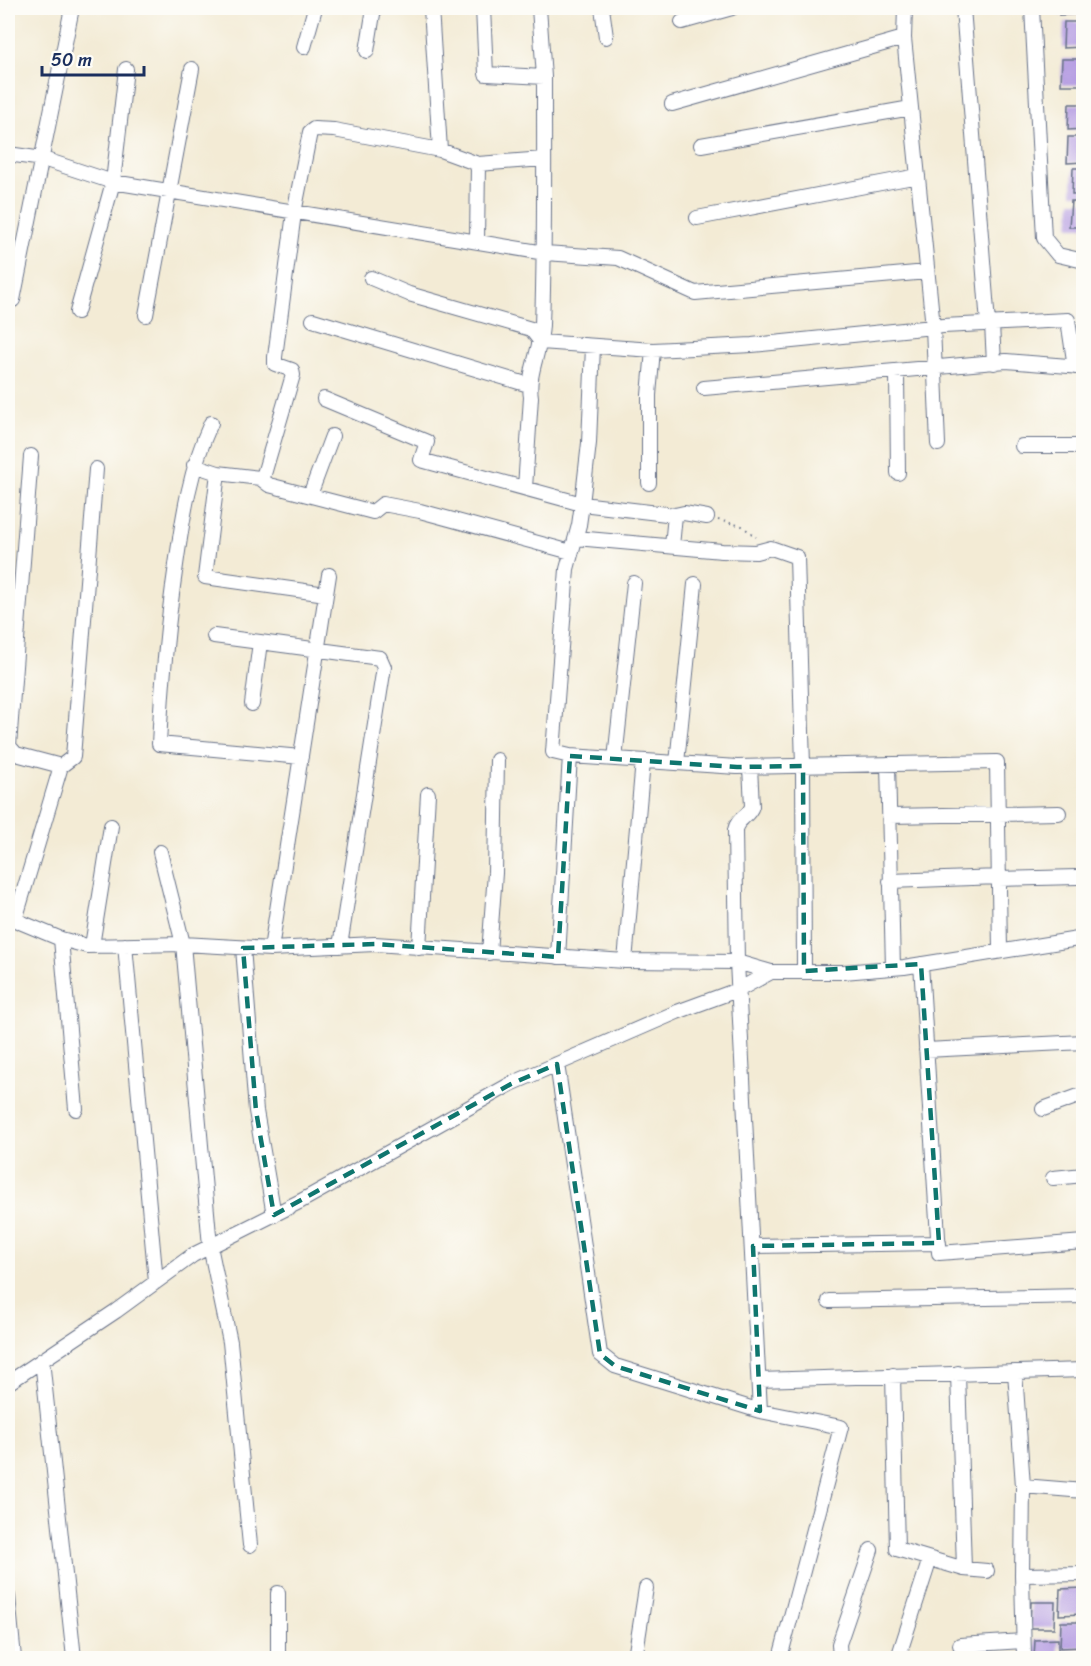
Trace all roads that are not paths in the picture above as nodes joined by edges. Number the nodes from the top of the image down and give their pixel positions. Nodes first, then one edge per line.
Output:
1 (72, 8) edge
2 (315, 8) edge
3 (374, 8) edge
4 (431, 8) edge
5 (483, 8) edge
6 (539, 8) edge
7 (602, 8) edge
8 (732, 8) edge
9 (905, 8) edge
10 (963, 8) edge
11 (1032, 8) edge
12 (682, 22) dead end
13 (606, 36) dead end
14 (904, 38) junction
15 (304, 47) dead end
16 (367, 51) dead end
17 (126, 69) dead end
18 (192, 69) dead end
19 (544, 77) junction
20 (672, 104) dead end
21 (911, 108) junction
22 (701, 145) dead end
23 (440, 150) junction
24 (8, 154) edge
25 (43, 159) junction
26 (544, 159) junction
27 (478, 164) junction
28 (918, 176) junction
29 (113, 182) junction
30 (170, 192) junction
31 (294, 213) junction
32 (697, 218) dead end
33 (477, 242) junction
34 (545, 253) junction
35 (1083, 261) edge
36 (927, 272) junction
37 (371, 279) dead end
38 (13, 300) dead end
39 (77, 312) dead end
40 (146, 315) dead end
41 (313, 320) dead end
42 (990, 324) junction
43 (933, 327) junction
44 (541, 342) junction
45 (593, 346) junction
46 (653, 350) junction
47 (994, 363) junction
48 (1079, 367) edge
49 (936, 369) junction
50 (897, 372) junction
51 (529, 385) junction
52 (704, 388) dead end
53 (324, 399) dead end
54 (211, 423) dead end
55 (332, 436) dead end
56 (938, 444) dead end
57 (1022, 446) dead end
58 (1083, 446) edge
59 (31, 456) dead end
60 (194, 465) junction
61 (96, 469) dead end
62 (898, 472) dead end
63 (218, 473) junction
64 (260, 478) junction
65 (649, 483) dead end
66 (525, 488) junction
67 (310, 495) junction
68 (582, 504) junction
69 (675, 515) junction
70 (707, 517) road end
71 (576, 538) junction
72 (672, 546) junction
73 (571, 552) junction
74 (329, 574) dead end
75 (634, 582) dead end
76 (695, 584) dead end
77 (326, 594) junction
78 (214, 636) dead end
79 (260, 642) junction
80 (318, 648) junction
81 (252, 704) dead end
82 (570, 756) junction
83 (301, 757) junction
84 (615, 759) junction
85 (496, 760) dead end
86 (643, 760) junction
87 (677, 763) junction
88 (888, 764) junction
89 (61, 766) junction
90 (803, 766) junction
91 (750, 767) junction
92 (428, 794) dead end
93 (1059, 813) dead end
94 (889, 816) junction
95 (998, 816) junction
96 (111, 826) dead end
97 (160, 852) dead end
98 (1077, 877) dead end
99 (999, 878) junction
100 (890, 881) junction
101 (11, 918) edge
102 (1083, 938) edge
103 (61, 939) junction
104 (183, 944) junction
105 (125, 945) junction
106 (92, 946) junction
107 (340, 946) junction
108 (243, 948) junction
109 (419, 948) junction
110 (271, 949) junction
111 (1000, 950) junction
112 (489, 953) junction
113 (558, 957) junction
114 (626, 961) junction
115 (737, 962) junction
116 (921, 964) junction
117 (893, 968) junction
118 (804, 971) junction
119 (771, 972) junction
120 (740, 989) junction
121 (1083, 1042) edge
122 (926, 1050) junction
123 (557, 1064) junction
124 (1083, 1094) edge
125 (76, 1108) dead end
126 (1043, 1109) dead end
127 (1083, 1175) edge
128 (1053, 1178) dead end
129 (274, 1215) junction
130 (1083, 1242) edge
131 (939, 1244) junction
132 (210, 1246) junction
133 (753, 1246) junction
134 (156, 1282) junction
135 (1083, 1296) edge
136 (829, 1301) dead end
137 (42, 1360) junction
138 (1083, 1370) edge
139 (1015, 1371) junction
140 (958, 1373) junction
141 (893, 1375) junction
142 (759, 1380) junction
143 (8, 1383) edge
144 (760, 1411) junction
145 (1023, 1486) junction
146 (1083, 1491) edge
147 (250, 1545) dead end
148 (871, 1550) dead end
149 (930, 1559) junction
150 (964, 1569) junction
151 (987, 1571) dead end
152 (1083, 1574) edge
153 (1022, 1575) junction
154 (646, 1588) dead end
155 (278, 1593) dead end
156 (8, 1596) edge
157 (1023, 1641) junction
158 (960, 1645) dead end
159 (14, 1659) edge
160 (74, 1659) edge
161 (278, 1659) edge
162 (635, 1659) edge
163 (780, 1659) edge
164 (840, 1659) edge
165 (898, 1659) edge
166 (1024, 1659) edge

1 - 25 street
2 - 15 street
3 - 16 street
4 - 23 street
5 - 19 street
6 - 19 street
7 - 13 street
8 - 12 street
9 - 14 street
10 - 42 street
11 - 35 street
14 - 20 street
14 - 21 street
17 - 29 street
18 - 30 street
19 - 26 street
21 - 22 street
21 - 28 street
23 - 27 street
23 - 31 street
24 - 25 street
25 - 29 street
25 - 38 street
26 - 27 street
26 - 34 street
27 - 33 street
28 - 32 street
28 - 36 street
29 - 30 street
29 - 39 street
30 - 31 street
30 - 40 street
31 - 33 street
31 - 64 street
33 - 34 street
34 - 36 street
34 - 44 street
36 - 43 street
37 - 44 street
41 - 51 street
42 - 43 street
42 - 47 street
42 - 48 street
43 - 46 street
43 - 49 street
44 - 45 street
44 - 51 street
45 - 46 street
45 - 68 street
46 - 65 street
47 - 48 street
47 - 49 street
49 - 50 street
49 - 56 street
50 - 52 street
50 - 62 street
51 - 66 street
53 - 66 street
54 - 60 street
55 - 67 street
57 - 58 street
59 - 89 street
60 - 63 street
60 - 83 street
61 - 89 street
63 - 64 street
63 - 77 street
64 - 67 street
66 - 68 street
67 - 73 street
68 - 69 street
68 - 71 street
69 - 70 street
69 - 72 street
71 - 72 street
71 - 73 street
72 - 90 street
73 - 82 street
74 - 77 street
75 - 84 street
76 - 87 street
77 - 80 street
78 - 79 street
79 - 80 street
79 - 81 street
80 - 83 street
80 - 107 street
82 - 84 street
82 - 113 street
83 - 110 street
84 - 86 street
85 - 112 street
86 - 87 street
86 - 114 street
87 - 91 street
88 - 90 street
88 - 94 street
88 - 95 street
89 - 101 street
90 - 91 street
90 - 118 street
91 - 115 street
92 - 109 street
93 - 95 street
94 - 95 street
94 - 100 street
95 - 99 street
96 - 106 street
97 - 104 street
98 - 99 street
99 - 100 street
99 - 111 street
100 - 117 street
101 - 103 street
102 - 111 street
103 - 106 street
103 - 125 street
104 - 105 street
104 - 108 street
104 - 132 street
105 - 106 street
105 - 134 street
107 - 109 street
107 - 110 street
108 - 110 street
108 - 129 street
109 - 112 street
111 - 116 street
112 - 113 street
113 - 114 street
114 - 115 street
115 - 119 street
115 - 120 street
116 - 117 street
116 - 122 street
117 - 118 street
118 - 119 street
119 - 120 street
120 - 123 street
120 - 133 street
121 - 122 street
122 - 131 street
123 - 129 street
123 - 144 street
124 - 126 street
127 - 128 street
129 - 132 street
130 - 131 street
131 - 133 street
132 - 134 street
132 - 147 street
133 - 142 street
134 - 137 street
135 - 136 street
137 - 143 street
137 - 160 street
138 - 139 street
139 - 140 street
139 - 145 street
140 - 141 street
140 - 150 street
141 - 142 street
141 - 149 street
142 - 144 street
144 - 163 street
145 - 146 street
145 - 153 street
148 - 164 street
149 - 150 street
149 - 165 street
150 - 151 street
152 - 153 street
153 - 157 street
154 - 162 street
155 - 161 street
156 - 159 street
157 - 158 street
157 - 166 street

